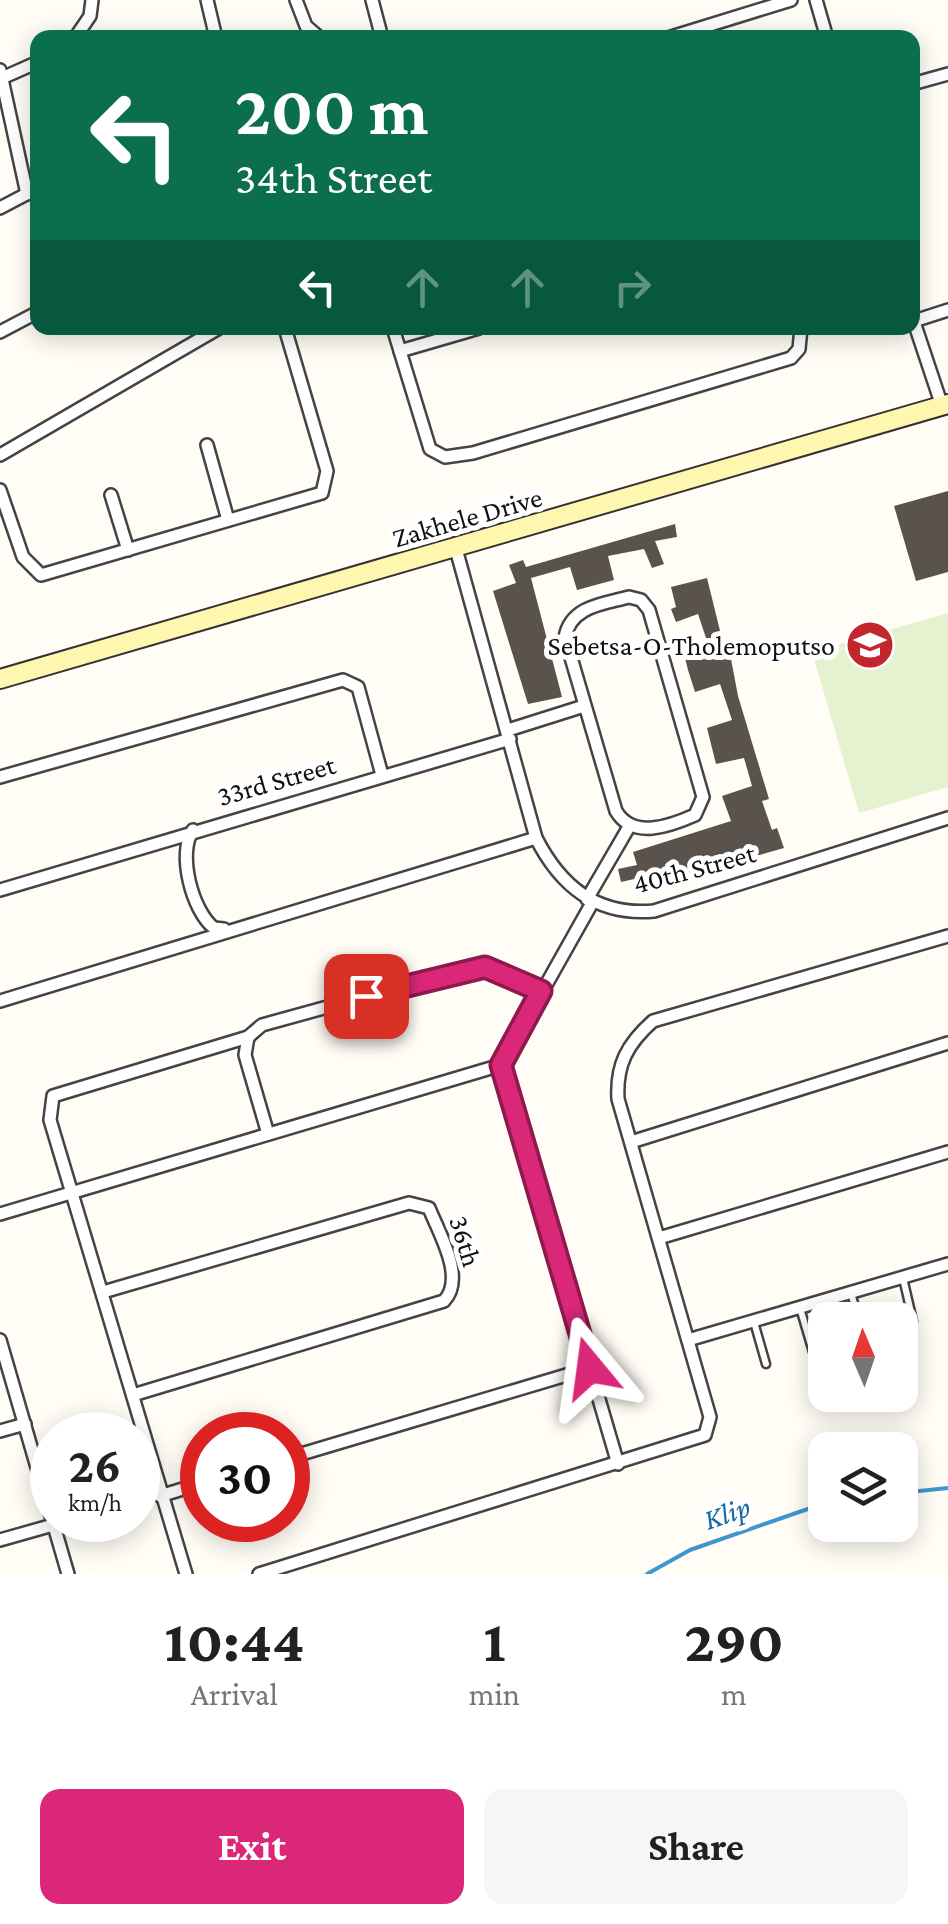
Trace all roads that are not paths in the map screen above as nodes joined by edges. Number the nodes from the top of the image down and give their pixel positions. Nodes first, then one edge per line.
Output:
1 (92, 0) edge
2 (207, 0) edge
3 (296, 0) edge
4 (372, 0) edge
5 (792, 0) edge
6 (816, 0) edge
7 (717, 23) junction
8 (80, 30) edge
9 (214, 30) edge
10 (311, 30) edge
11 (378, 30) edge
12 (694, 30) edge
13 (719, 30) edge
14 (825, 30) edge
15 (30, 65) edge
16 (1, 74) edge
17 (948, 74) edge
18 (920, 82) edge
19 (30, 183) edge
20 (30, 192) edge
21 (0, 208) edge
22 (948, 310) edge
23 (30, 316) edge
24 (920, 316) edge
25 (0, 332) edge
26 (207, 335) edge
27 (287, 335) edge
28 (395, 335) edge
29 (454, 335) edge
30 (800, 335) edge
31 (919, 335) edge
32 (400, 351) junction
33 (945, 405) edge
34 (207, 445) dead end
35 (0, 455) edge
36 (0, 490) edge
37 (111, 495) dead end
38 (228, 520) junction
39 (456, 549) junction
40 (128, 550) junction
41 (0, 680) edge
42 (584, 706) junction
43 (509, 735) junction
44 (382, 775) junction
45 (0, 777) edge
46 (948, 818) edge
47 (630, 825) junction
48 (193, 830) junction
49 (536, 838) junction
50 (0, 890) edge
51 (590, 901) junction
52 (224, 929) junction
53 (948, 936) edge
54 (541, 991) junction
55 (0, 1000) edge
56 (248, 1037) junction
57 (948, 1044) edge
58 (501, 1065) junction
59 (268, 1134) junction
60 (631, 1142) junction
61 (948, 1152) edge
62 (76, 1194) junction
63 (0, 1214) edge
64 (659, 1238) junction
65 (948, 1264) edge
66 (903, 1277) junction
67 (103, 1292) junction
68 (851, 1292) junction
69 (854, 1302) edge
70 (909, 1302) edge
71 (800, 1307) junction
72 (753, 1320) junction
73 (808, 1335) edge
74 (0, 1340) edge
75 (688, 1340) junction
76 (766, 1364) dead end
77 (590, 1368) junction
78 (133, 1395) junction
79 (138, 1412) edge
80 (25, 1424) junction
81 (0, 1431) edge
82 (30, 1442) edge
83 (310, 1451) edge
84 (618, 1464) junction
85 (180, 1490) edge
86 (160, 1496) joint
87 (30, 1531) edge
88 (0, 1540) edge
89 (58, 1542) edge
90 (68, 1574) edge
91 (186, 1574) edge
92 (259, 1574) edge

1 - 8 street
2 - 9 street
3 - 10 street
4 - 11 street
5 - 7 street
6 - 14 street
7 - 12 street
7 - 13 street
15 - 16 street
16 - 19 street
17 - 18 street
20 - 21 street
22 - 24 street
23 - 25 street
26 - 35 street
27 - 38 street
28 - 32 street
29 - 32 street
30 - 32 street
31 - 33 street
33 - 39 street, Zakhele Drive
34 - 38 street
36 - 40 street
37 - 40 street
38 - 40 street
39 - 41 street, Zakhele Drive
39 - 43 street
42 - 43 street, 33rd Street
42 - 47 street
42 - 47 street
43 - 44 street, 33rd Street
43 - 49 street
44 - 45 street
44 - 48 street, 33rd Street
46 - 51 street, 40th Street
47 - 51 street
48 - 50 street
48 - 52 street, 33rd Street
49 - 51 street
49 - 52 street
51 - 54 street
52 - 55 street
53 - 60 street
54 - 56 street
54 - 58 street
56 - 59 street
56 - 62 street
57 - 60 street
58 - 59 street
58 - 77 street
59 - 62 street
60 - 64 street
61 - 64 street
62 - 63 street
62 - 67 street
64 - 75 street
65 - 66 street
66 - 68 street
66 - 70 lane
67 - 78 street
67 - 78 street, 36th
68 - 69 lane
68 - 71 street
71 - 72 street
71 - 73 lane
72 - 75 street
72 - 76 lane
74 - 80 street
75 - 84 street
77 - 83 street
77 - 84 street
78 - 79 street
80 - 81 street
80 - 82 street
84 - 92 street
85 - 86 street
86 - 91 street
87 - 88 street
89 - 90 street

